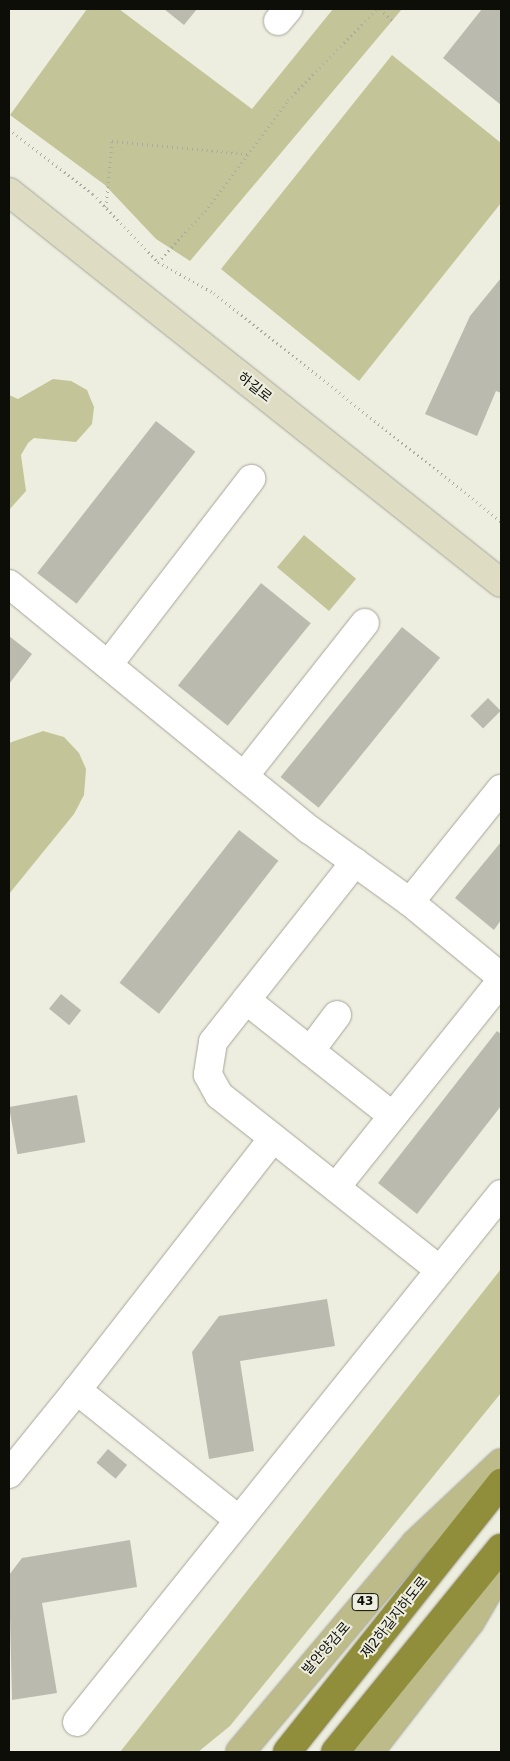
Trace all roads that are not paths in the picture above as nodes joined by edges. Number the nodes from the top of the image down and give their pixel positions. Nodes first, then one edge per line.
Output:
1 (9, 192) edge
2 (251, 480) dead end
3 (501, 583) edge
4 (9, 584) edge
5 (365, 623) dead end
6 (108, 665) junction
7 (244, 776) junction
8 (501, 789) edge
9 (355, 862) junction
10 (410, 902) junction
11 (501, 977) edge
12 (501, 981) edge
13 (246, 1000) junction
14 (337, 1015) dead end
15 (310, 1051) junction
16 (393, 1116) junction
17 (273, 1138) junction
18 (336, 1187) junction
19 (501, 1194) edge
20 (440, 1270) junction
21 (77, 1390) junction
22 (501, 1464) edge
23 (9, 1474) edge
24 (501, 1483) edge
25 (239, 1520) junction
26 (501, 1548) edge
27 (501, 1569) edge
28 (77, 1722) dead end
29 (240, 1752) edge
30 (287, 1752) edge
31 (335, 1752) edge
32 (369, 1752) edge

1 - 3 street, 하길로
2 - 6 street
4 - 6 street
5 - 7 street
6 - 7 street
7 - 9 street
8 - 10 street
9 - 10 street
9 - 13 street
10 - 11 street
12 - 16 street
13 - 15 street
13 - 17 street
14 - 15 street
15 - 16 street
16 - 18 street
17 - 18 street
17 - 21 street
18 - 20 street
19 - 20 street
20 - 25 street
21 - 23 street
21 - 25 street
22 - 29 main road, 발안양감로 / 43
24 - 30 highway, 제2하길지하도로
25 - 28 street
26 - 31 highway
27 - 32 main road

